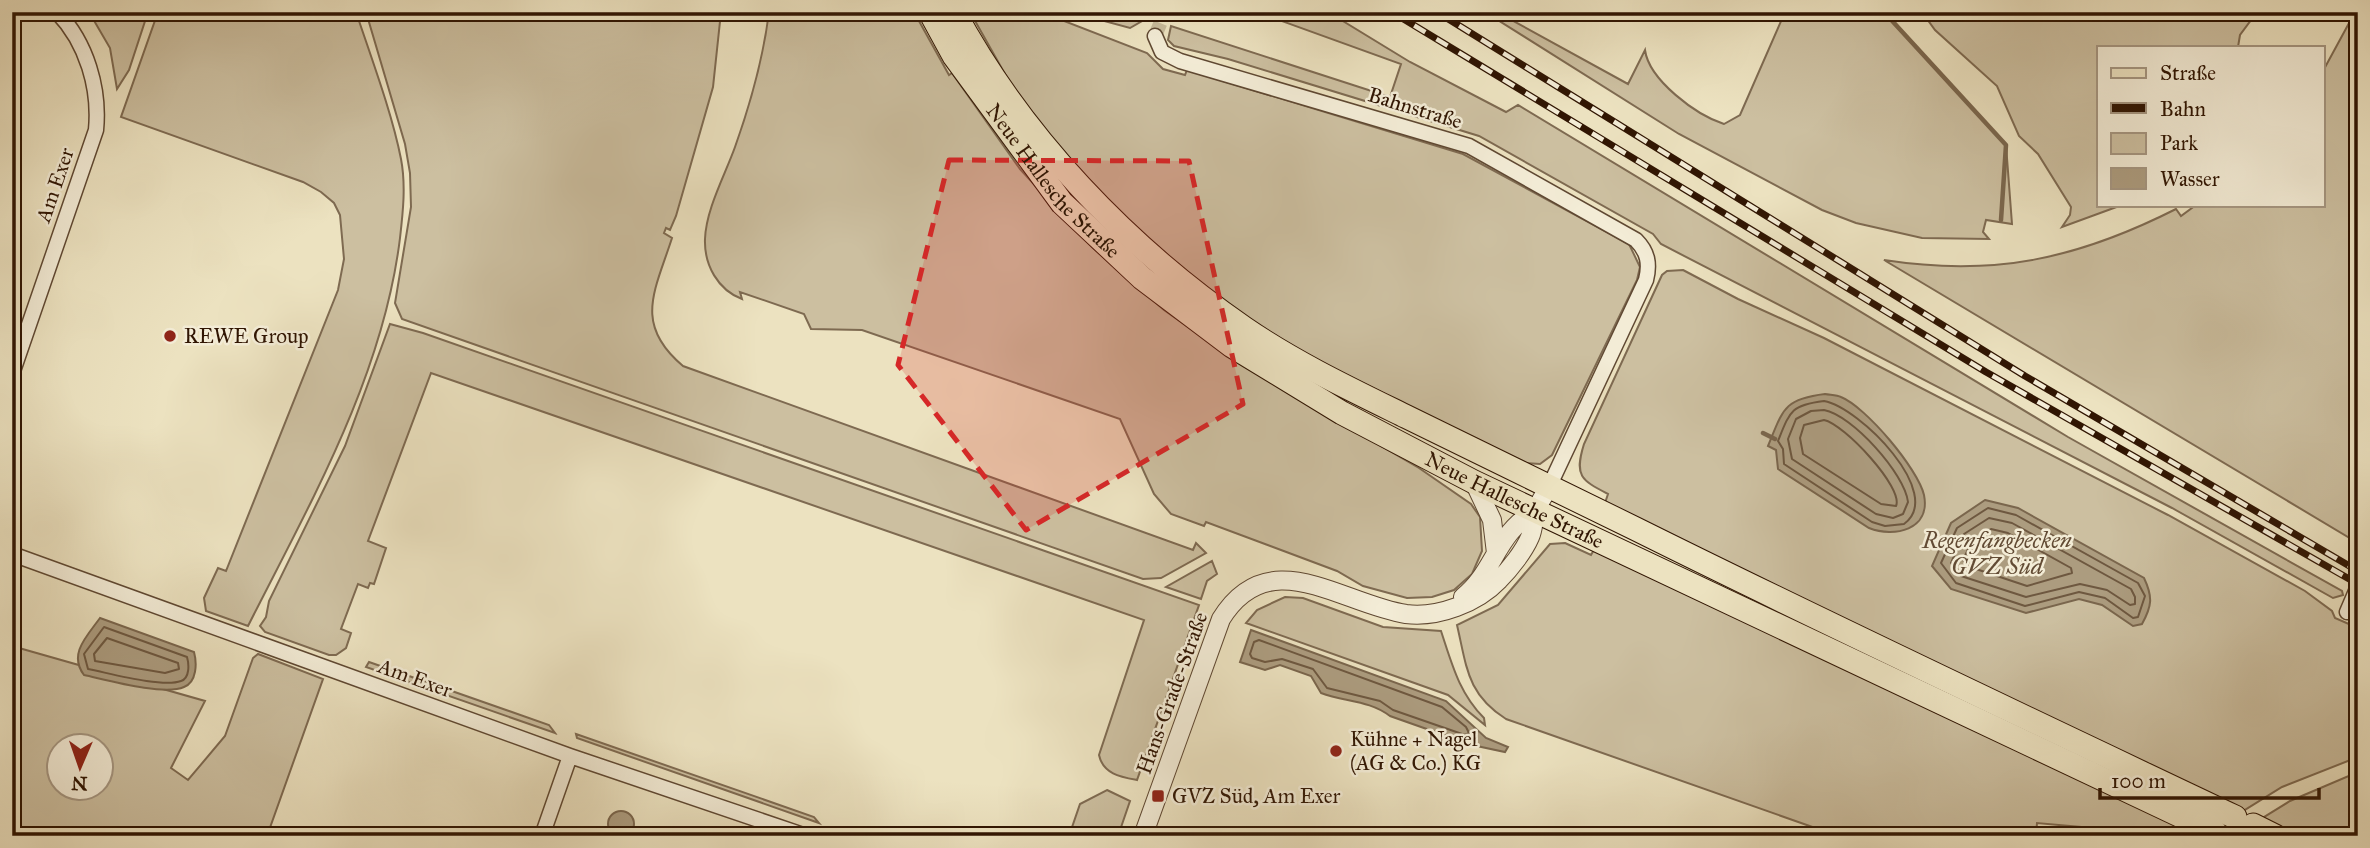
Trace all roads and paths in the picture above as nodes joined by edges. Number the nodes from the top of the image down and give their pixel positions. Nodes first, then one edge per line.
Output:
1 (57, 12) edge
2 (930, 12) edge
3 (954, 12) edge
4 (1155, 36) dead end
5 (963, 51) junction
6 (12, 374) edge
7 (1474, 482) junction
8 (1549, 487) junction
9 (1536, 511) junction
10 (12, 554) edge
11 (1496, 554) junction
12 (2356, 591) edge
13 (1449, 609) junction
14 (2347, 612) dead end
15 (570, 756) junction
16 (1147, 830) edge
17 (2215, 832) dead end
18 (542, 836) edge
19 (806, 836) edge
20 (2275, 836) edge

1 - 6 street, Am Exer
2 - 5 main road, Neue Hallesche Straße
3 - 5 main road, Neue Hallesche Straße
4 - 8 street, Bahnstraße
5 - 7 main road, Neue Hallesche Straße
5 - 8 main road, Neue Hallesche Straße
7 - 9 main road, Neue Hallesche Straße
7 - 11 street
8 - 9 street, Hans-Grade-Straße
8 - 20 main road, Neue Hallesche Straße
9 - 11 street, Hans-Grade-Straße
9 - 13 street, Hans-Grade-Straße
9 - 17 main road, Neue Hallesche Straße
10 - 15 street, Am Exer
11 - 13 street, Hans-Grade-Straße
12 - 14 street
13 - 16 street, Hans-Grade-Straße
15 - 18 street
15 - 19 street, Am Exer

